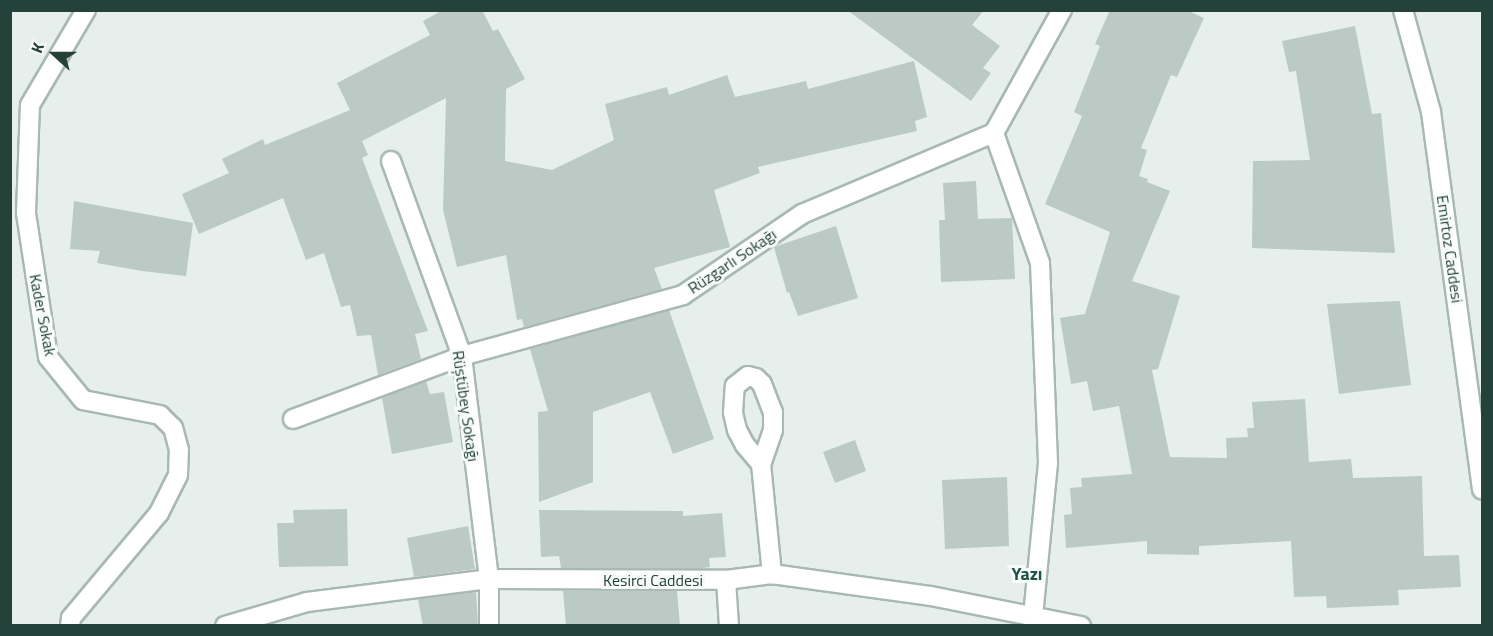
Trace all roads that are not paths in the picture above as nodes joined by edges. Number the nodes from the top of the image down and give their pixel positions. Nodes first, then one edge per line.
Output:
1 (86, 10) edge
2 (1062, 10) edge
3 (1402, 10) edge
4 (994, 133) junction
5 (391, 161) dead end
6 (462, 356) junction
7 (293, 419) dead end
8 (761, 464) dead end
9 (1482, 490) edge
10 (772, 574) junction
11 (489, 579) junction
12 (726, 580) junction
13 (1033, 616) junction
14 (70, 626) edge
15 (225, 626) edge
16 (489, 626) edge
17 (729, 626) edge
18 (1082, 626) edge

1 - 14 street, Kader Sokak
2 - 4 street
3 - 9 street, Emirtoz Caddesi
4 - 6 street, Rüzgarlı Sokağı
4 - 13 street
5 - 6 street, Rüştübey Sokağı
6 - 7 street, Rüzgarlı Sokağı
6 - 11 street, Rüştübey Sokağı
8 - 10 street
10 - 12 street, Kesirci Caddesi
10 - 13 street, Kesirci Caddesi
11 - 12 street, Kesirci Caddesi
11 - 15 street, Kesirci Caddesi
11 - 16 street, Rüştübey Sokağı
12 - 17 street
13 - 18 street, Kesirci Caddesi

